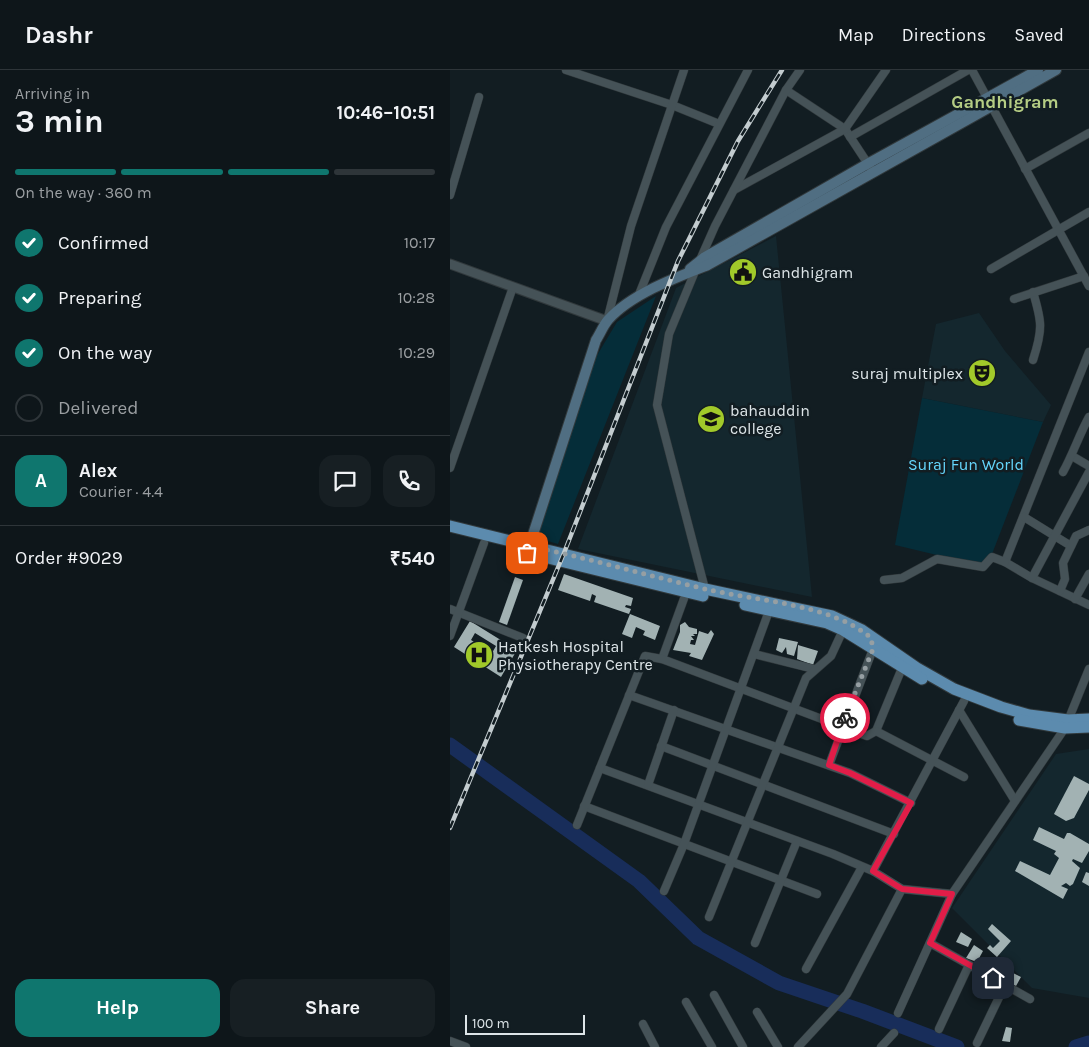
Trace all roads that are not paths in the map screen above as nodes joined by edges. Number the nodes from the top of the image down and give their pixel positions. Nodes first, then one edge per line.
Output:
1 (568, 70) edge
2 (684, 70) edge
3 (748, 70) edge
4 (800, 70) edge
5 (886, 70) edge
6 (968, 70) edge
7 (972, 70) edge
8 (1038, 70) edge
9 (1056, 70) edge
10 (786, 90) junction
11 (479, 97) dead end
12 (989, 102) junction
13 (672, 105) junction
14 (720, 124) junction
15 (845, 129) junction
16 (1089, 133) edge
17 (850, 137) junction
18 (870, 167) junction
19 (1025, 169) junction
20 (734, 190) junction
21 (450, 195) edge
22 (1089, 212) edge
23 (1058, 229) junction
24 (450, 264) edge
25 (695, 267) junction
26 (991, 269) dead end
27 (1084, 276) junction
28 (1089, 286) edge
29 (513, 287) junction
30 (1033, 292) junction
31 (638, 297) junction
32 (1014, 299) dead end
33 (607, 321) junction
34 (1089, 352) edge
35 (1033, 360) dead end
36 (1080, 374) junction
37 (1089, 379) edge
38 (1089, 417) edge
39 (1072, 456) junction
40 (1089, 466) edge
41 (450, 468) edge
42 (1063, 472) dead end
43 (1089, 472) edge
44 (1024, 518) junction
45 (450, 526) edge
46 (1089, 530) edge
47 (450, 534) edge
48 (1054, 536) junction
49 (484, 543) junction
50 (1071, 546) junction
51 (528, 550) junction
52 (1005, 562) junction
53 (1089, 574) edge
54 (1032, 578) junction
55 (884, 580) dead end
56 (705, 589) junction
57 (1060, 591) junction
58 (686, 592) junction
59 (1075, 599) junction
60 (1089, 605) edge
61 (450, 609) edge
62 (769, 611) junction
63 (460, 613) junction
64 (843, 630) junction
65 (450, 636) edge
66 (523, 638) dead end
67 (872, 643) junction
68 (754, 654) junction
69 (662, 660) junction
70 (902, 668) junction
71 (814, 669) junction
72 (1089, 669) edge
73 (741, 689) junction
74 (629, 695) junction
75 (962, 706) junction
76 (794, 709) junction
77 (674, 710) junction
78 (1089, 719) edge
79 (1067, 724) junction
80 (842, 727) junction
81 (1089, 727) edge
82 (727, 728) junction
83 (876, 731) junction
84 (661, 746) junction
85 (778, 746) junction
86 (932, 761) junction
87 (713, 765) junction
88 (829, 765) junction
89 (600, 768) junction
90 (964, 777) dead end
91 (763, 784) junction
92 (648, 785) junction
93 (1015, 801) junction
94 (911, 803) junction
95 (698, 804) junction
96 (584, 806) junction
97 (748, 822) junction
98 (576, 825) dead end
99 (894, 834) junction
100 (797, 840) junction
101 (684, 844) junction
102 (731, 862) junction
103 (862, 866) junction
104 (873, 871) junction
105 (782, 881) junction
106 (902, 889) junction
107 (664, 891) dead end
108 (817, 894) dead end
109 (952, 894) junction
110 (709, 917) dead end
111 (755, 943) dead end
112 (930, 943) junction
113 (969, 965) junction
114 (806, 969) dead end
115 (1005, 985) junction
116 (714, 995) dead end
117 (1030, 999) dead end
118 (686, 1002) dead end
119 (757, 1012) dead end
120 (898, 1013) dead end
121 (643, 1024) dead end
122 (939, 1029) dead end
123 (894, 1033) dead end
124 (450, 1042) edge
125 (977, 1043) dead end
126 (742, 1045) edge
127 (466, 1047) edge
128 (655, 1047) edge
129 (712, 1047) edge
130 (732, 1047) edge
131 (778, 1047) edge
132 (798, 1047) edge
133 (881, 1047) edge

1 - 13 street
2 - 13 street
3 - 14 street
4 - 10 street
5 - 15 street
6 - 17 street
7 - 12 street
8 - 12 main road
9 - 12 main road
10 - 15 street
10 - 20 street
11 - 21 street
12 - 18 main road
12 - 19 street
13 - 14 street
13 - 33 street
14 - 31 street
15 - 17 street
15 - 20 street
16 - 19 street
17 - 18 street
18 - 25 main road
19 - 23 street
20 - 25 street
22 - 23 street
23 - 26 street
23 - 27 street
24 - 29 street
25 - 31 main road
25 - 56 street
27 - 28 street
27 - 30 street
29 - 33 street
29 - 41 street
30 - 32 street
30 - 35 street
31 - 33 main road
33 - 51 main road
34 - 36 street
36 - 37 street
36 - 44 street
38 - 39 street
39 - 40 street
39 - 42 street
43 - 48 street
44 - 48 street
44 - 52 street
45 - 51 main road
46 - 50 street
47 - 49 main road
48 - 50 street
48 - 54 street
49 - 51 main road
49 - 63 street
50 - 57 street
51 - 56 main road
51 - 58 main road
52 - 54 street
52 - 55 street
53 - 59 street
54 - 57 street
56 - 67 main road
57 - 59 street
58 - 62 main road
58 - 69 street
59 - 60 street
61 - 63 street
62 - 64 main road
62 - 68 street
63 - 65 street
63 - 66 street
64 - 67 main road
64 - 71 street
67 - 70 main road
67 - 79 main road
67 - 80 street
68 - 71 street
68 - 73 street
69 - 73 street
69 - 74 street
70 - 75 main road
70 - 83 street
71 - 76 street
72 - 79 street
73 - 76 street
73 - 82 street
74 - 77 street
74 - 89 street
75 - 79 main road
75 - 86 street
75 - 93 street
76 - 80 street
76 - 85 street
77 - 82 street
77 - 84 street
78 - 79 main road
79 - 81 main road
79 - 93 street
80 - 83 street
80 - 88 street
82 - 85 street
82 - 87 street
83 - 86 street
84 - 87 street
84 - 92 street
85 - 88 street
85 - 91 street
86 - 90 street
86 - 94 street
87 - 91 street
87 - 95 street
88 - 94 street
89 - 92 street
89 - 96 street
91 - 97 street
91 - 99 street
92 - 95 street
93 - 109 street
94 - 99 street
95 - 97 street
95 - 101 street
96 - 98 street
96 - 101 street
97 - 100 street
97 - 102 street
99 - 104 street
100 - 103 street
100 - 105 street
101 - 102 street
101 - 107 street
102 - 105 street
102 - 110 street
103 - 104 street
103 - 114 street
104 - 106 street
105 - 108 street
105 - 111 street
106 - 109 street
106 - 132 street
109 - 112 street
112 - 113 street
112 - 120 street
113 - 115 street
113 - 122 street
115 - 117 street
115 - 125 street
116 - 126 street
118 - 129 street
119 - 131 street
121 - 128 street
123 - 133 street
124 - 127 street
126 - 130 street

